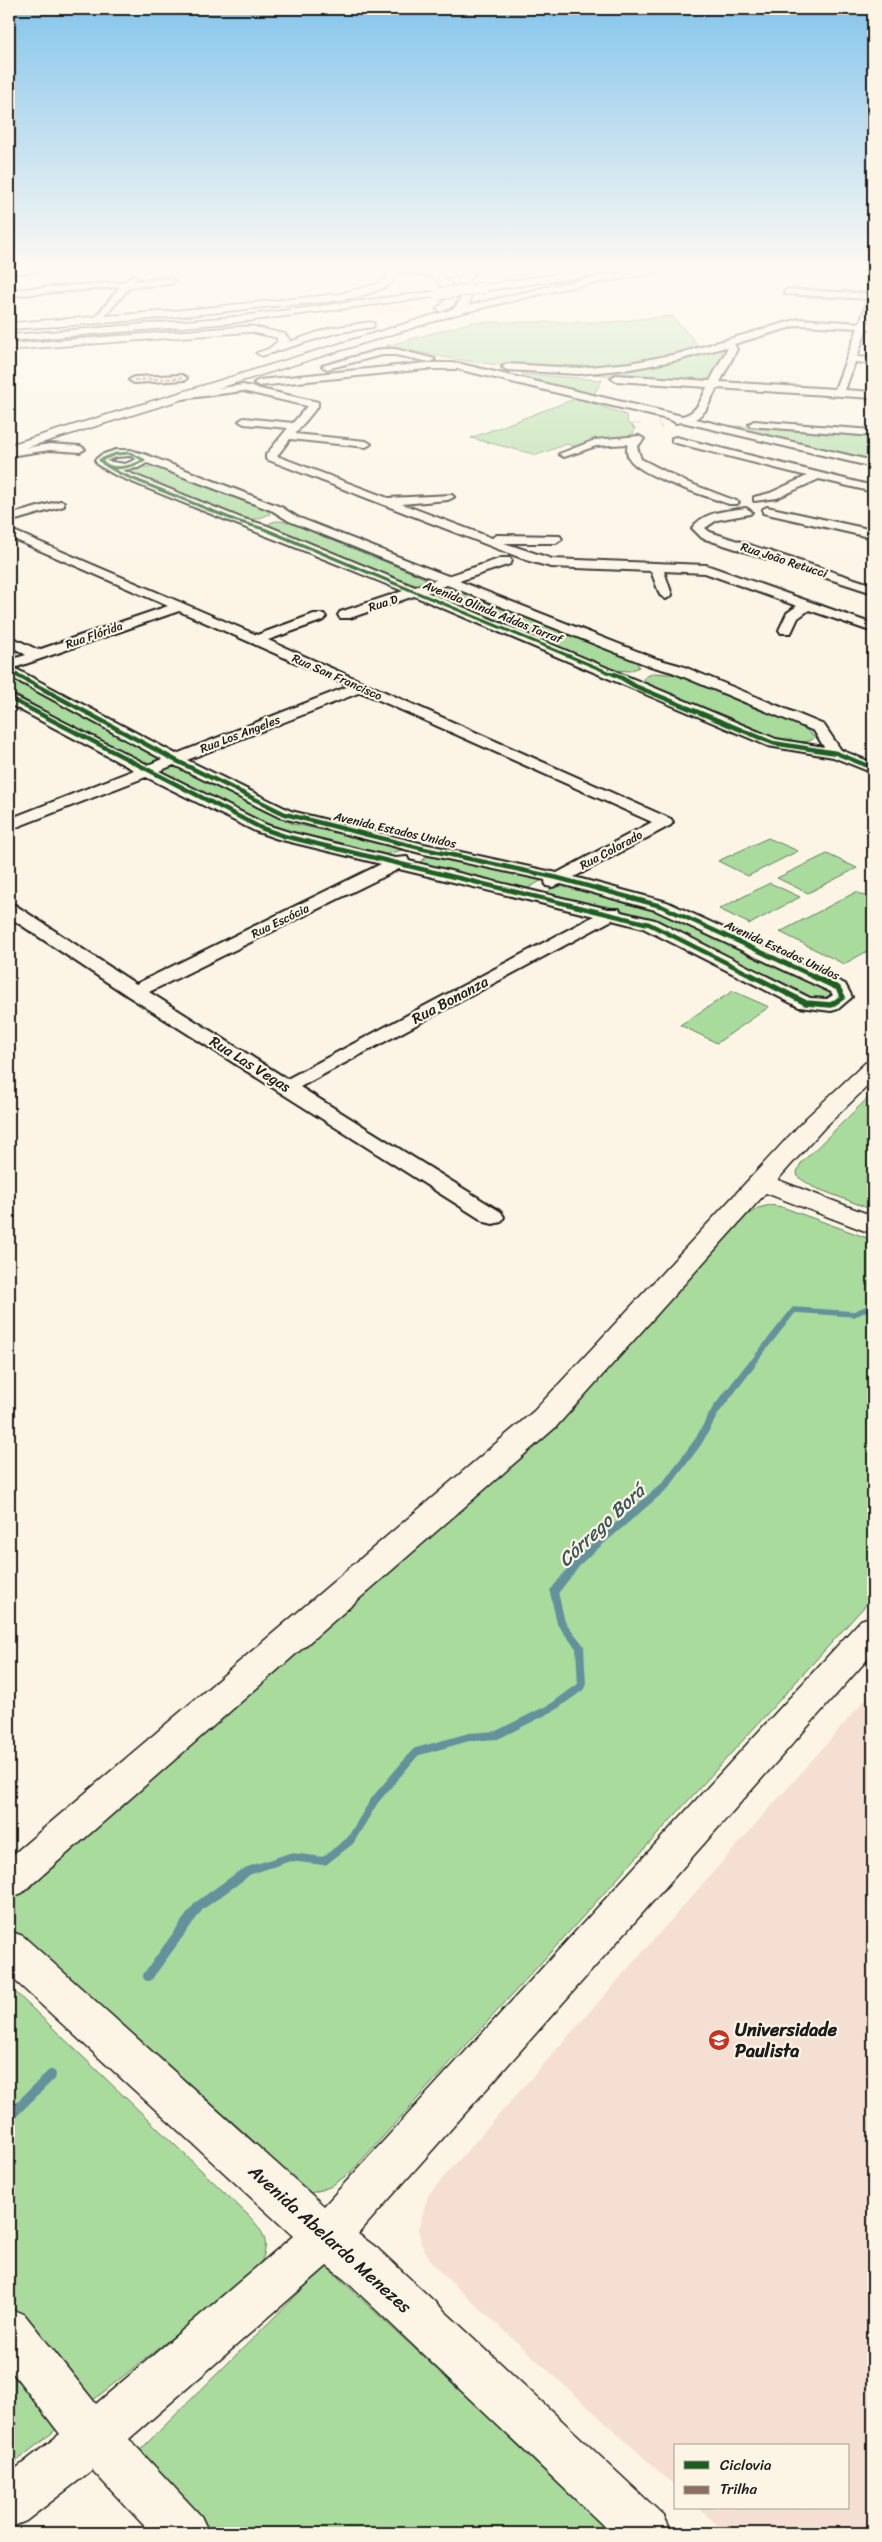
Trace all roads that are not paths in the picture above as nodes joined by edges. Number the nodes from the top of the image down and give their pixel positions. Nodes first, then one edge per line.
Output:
1 (152, 388) edge
2 (210, 388) edge
3 (245, 388) edge
4 (278, 388) edge
5 (553, 388) edge
6 (713, 388) edge
7 (771, 388) edge
8 (841, 388) edge
9 (270, 389) junction
10 (839, 392) junction
11 (150, 394) junction
12 (873, 395) edge
13 (178, 397) junction
14 (633, 407) junction
15 (700, 411) junction
16 (683, 419) junction
17 (244, 421) dead end
18 (636, 423) tunnel mouth
19 (733, 423) junction
20 (708, 424) junction
21 (661, 425) tunnel mouth
22 (296, 426) junction
23 (873, 433) edge
24 (288, 436) junction
25 (9, 439) edge
26 (26, 443) junction
27 (366, 444) dead end
28 (47, 447) junction
29 (84, 447) dead end
30 (9, 449) edge
31 (9, 453) edge
32 (564, 454) dead end
33 (873, 464) edge
34 (818, 475) junction
35 (873, 489) edge
36 (448, 496) dead end
37 (385, 502) junction
38 (60, 504) dead end
39 (751, 504) junction
40 (285, 515) junction
41 (9, 519) edge
42 (252, 525) junction
43 (9, 533) edge
44 (873, 534) edge
45 (556, 539) dead end
46 (487, 540) junction
47 (506, 562) dead end
48 (656, 567) junction
49 (448, 581) junction
50 (873, 589) edge
51 (415, 593) junction
52 (666, 595) dead end
53 (808, 604) junction
54 (180, 606) junction
55 (346, 615) dead end
56 (319, 618) dead end
57 (873, 628) edge
58 (786, 630) dead end
59 (9, 640) edge
60 (256, 640) junction
61 (37, 655) junction
62 (9, 665) edge
63 (666, 666) junction
64 (9, 671) edge
65 (626, 680) junction
66 (360, 687) junction
67 (9, 698) edge
68 (836, 753) junction
69 (174, 760) junction
70 (873, 768) edge
71 (147, 771) junction
72 (666, 822) joint
73 (9, 825) edge
74 (424, 849) junction
75 (397, 864) junction
76 (558, 878) junction
77 (532, 895) junction
78 (613, 913) junction
79 (12, 914) edge
80 (135, 992) junction
81 (873, 1068) edge
82 (286, 1087) junction
83 (762, 1182) junction
84 (493, 1217) dead end
85 (873, 1226) edge
86 (873, 1630) edge
87 (9, 1881) edge
88 (9, 1949) edge
89 (326, 2238) junction
90 (9, 2331) edge
91 (95, 2437) junction
92 (9, 2504) edge
93 (184, 2533) edge
94 (647, 2533) edge

1 - 11 main road
2 - 13 main road
3 - 9 street
4 - 9 street
5 - 14 street
6 - 15 street
7 - 10 street
8 - 10 street
9 - 13 street
9 - 22 street
10 - 12 street
11 - 13 main road
11 - 25 main road
13 - 26 main road
14 - 16 street
14 - 18 street
15 - 16 street
15 - 19 street
16 - 20 street
16 - 21 street
17 - 22 street
19 - 20 street
19 - 23 street
20 - 33 street
20 - 34 street
22 - 24 street
24 - 27 street
24 - 37 street
26 - 28 street
26 - 30 main road
28 - 29 street
28 - 31 street
32 - 39 street
34 - 35 street
34 - 39 street
36 - 37 street
37 - 46 street
38 - 41 street
39 - 44 street
39 - 50 street, Rua João Retucci
40 - 42 street
40 - 42 street, Avenida Olinda Addas Tarraf
40 - 49 street, Avenida Olinda Addas Tarraf
42 - 51 street, Avenida Olinda Addas Tarraf
43 - 54 street, Rua San Francisco
45 - 46 street
46 - 48 street
47 - 49 street, Rua D
48 - 52 street
48 - 53 street
49 - 51 street, Rua D
49 - 63 street, Avenida Olinda Addas Tarraf
51 - 55 street, Rua D
51 - 65 street, Avenida Olinda Addas Tarraf
53 - 57 street
53 - 58 street
54 - 60 street, Rua San Francisco
54 - 61 street, Rua Flórida
56 - 60 street
59 - 61 street
60 - 66 street, Rua San Francisco
61 - 62 street, Rua Flórida
63 - 65 street
63 - 68 street, Avenida Olinda Addas Tarraf
64 - 69 street, Avenida Estados Unidos
65 - 68 street, Avenida Olinda Addas Tarraf
66 - 69 street, Rua Los Angeles
66 - 72 street, Rua San Francisco
67 - 71 street, Avenida Estados Unidos
68 - 70 street, Avenida Olinda Addas Tarraf
69 - 71 street, Rua Los Angeles
69 - 74 street, Avenida Estados Unidos
71 - 73 street, Rua Los Angeles
71 - 75 street, Avenida Estados Unidos
72 - 76 street, Rua Colorado
74 - 75 street, Rua Escócia
74 - 76 street, Avenida Estados Unidos
75 - 77 street, Avenida Estados Unidos
75 - 80 street, Rua Escócia
76 - 77 street, Rua Colorado
76 - 78 street, Avenida Estados Unidos
77 - 78 street, Avenida Estados Unidos
78 - 82 street, Rua Bonanza
79 - 80 street, Rua Las Vegas
80 - 82 street, Rua Las Vegas
81 - 83 main road
82 - 84 street, Rua Las Vegas
83 - 85 main road
83 - 87 main road
86 - 89 main road
88 - 89 main road, Avenida Abelardo Menezes
89 - 91 main road
89 - 94 main road, Avenida Abelardo Menezes
90 - 91 main road
91 - 92 main road
91 - 93 main road

